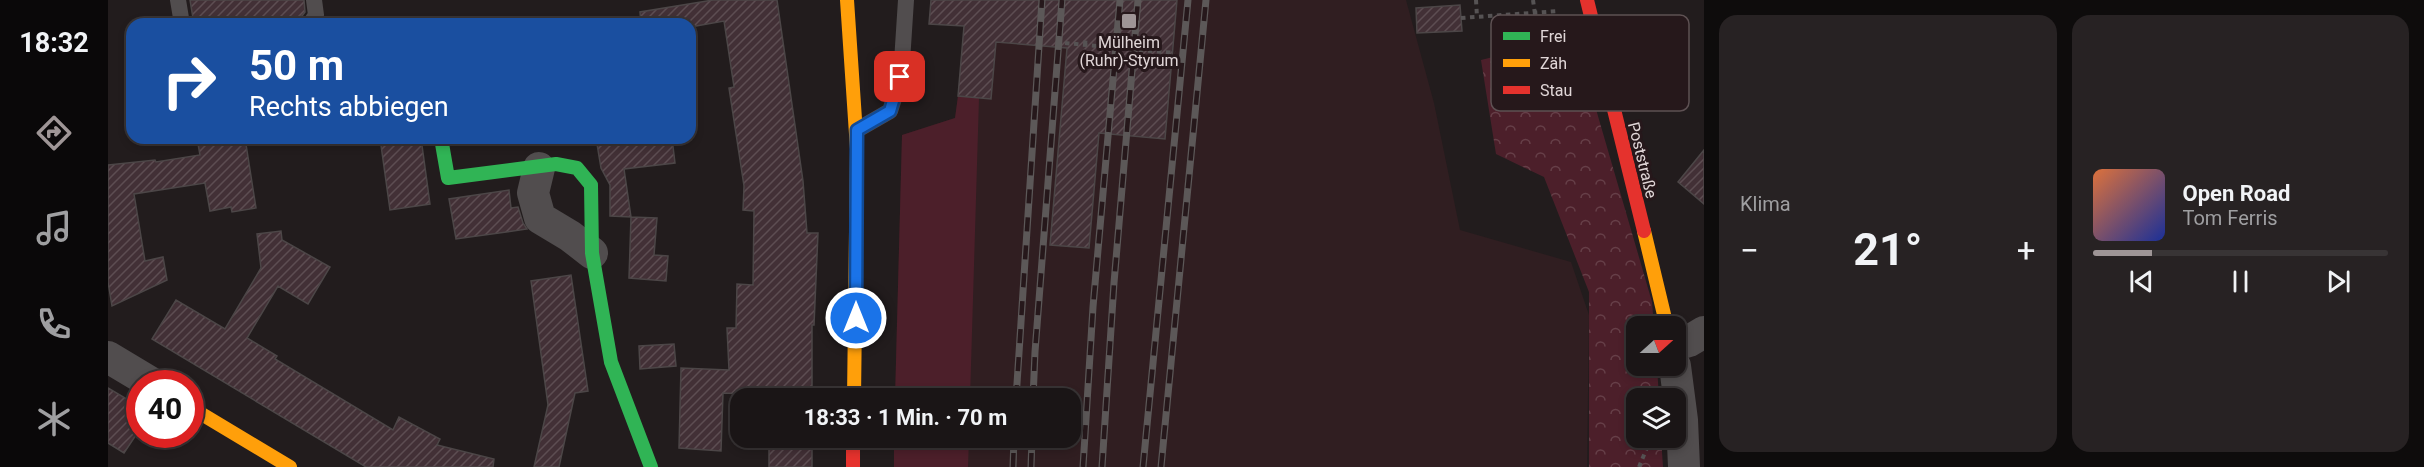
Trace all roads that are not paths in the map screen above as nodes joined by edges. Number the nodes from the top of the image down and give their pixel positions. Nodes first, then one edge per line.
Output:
1 (178, 0) edge
2 (314, 0) edge
3 (847, 0) edge
4 (906, 0) edge
5 (1587, 0) edge
6 (1591, 15) edge
7 (181, 18) edge
8 (314, 18) edge
9 (1614, 111) edge
10 (857, 130) junction
11 (442, 144) edge
12 (539, 168) junction
13 (592, 253) junction
14 (1664, 316) edge
15 (1704, 332) edge
16 (1686, 342) edge
17 (108, 357) edge
18 (130, 370) edge
19 (1676, 376) edge
20 (854, 388) edge
21 (204, 415) edge
22 (853, 448) edge
23 (290, 467) edge
24 (651, 467) edge
25 (853, 467) edge
26 (1684, 467) edge

1 - 7 lane
2 - 8 lane
3 - 10 street
4 - 10 lane
5 - 6 street, Poststraße
9 - 14 street, Poststraße
10 - 20 street
11 - 12 street
12 - 13 street
12 - 13 street
13 - 24 street
15 - 16 street
17 - 18 street
19 - 26 street
21 - 23 street
22 - 25 street

